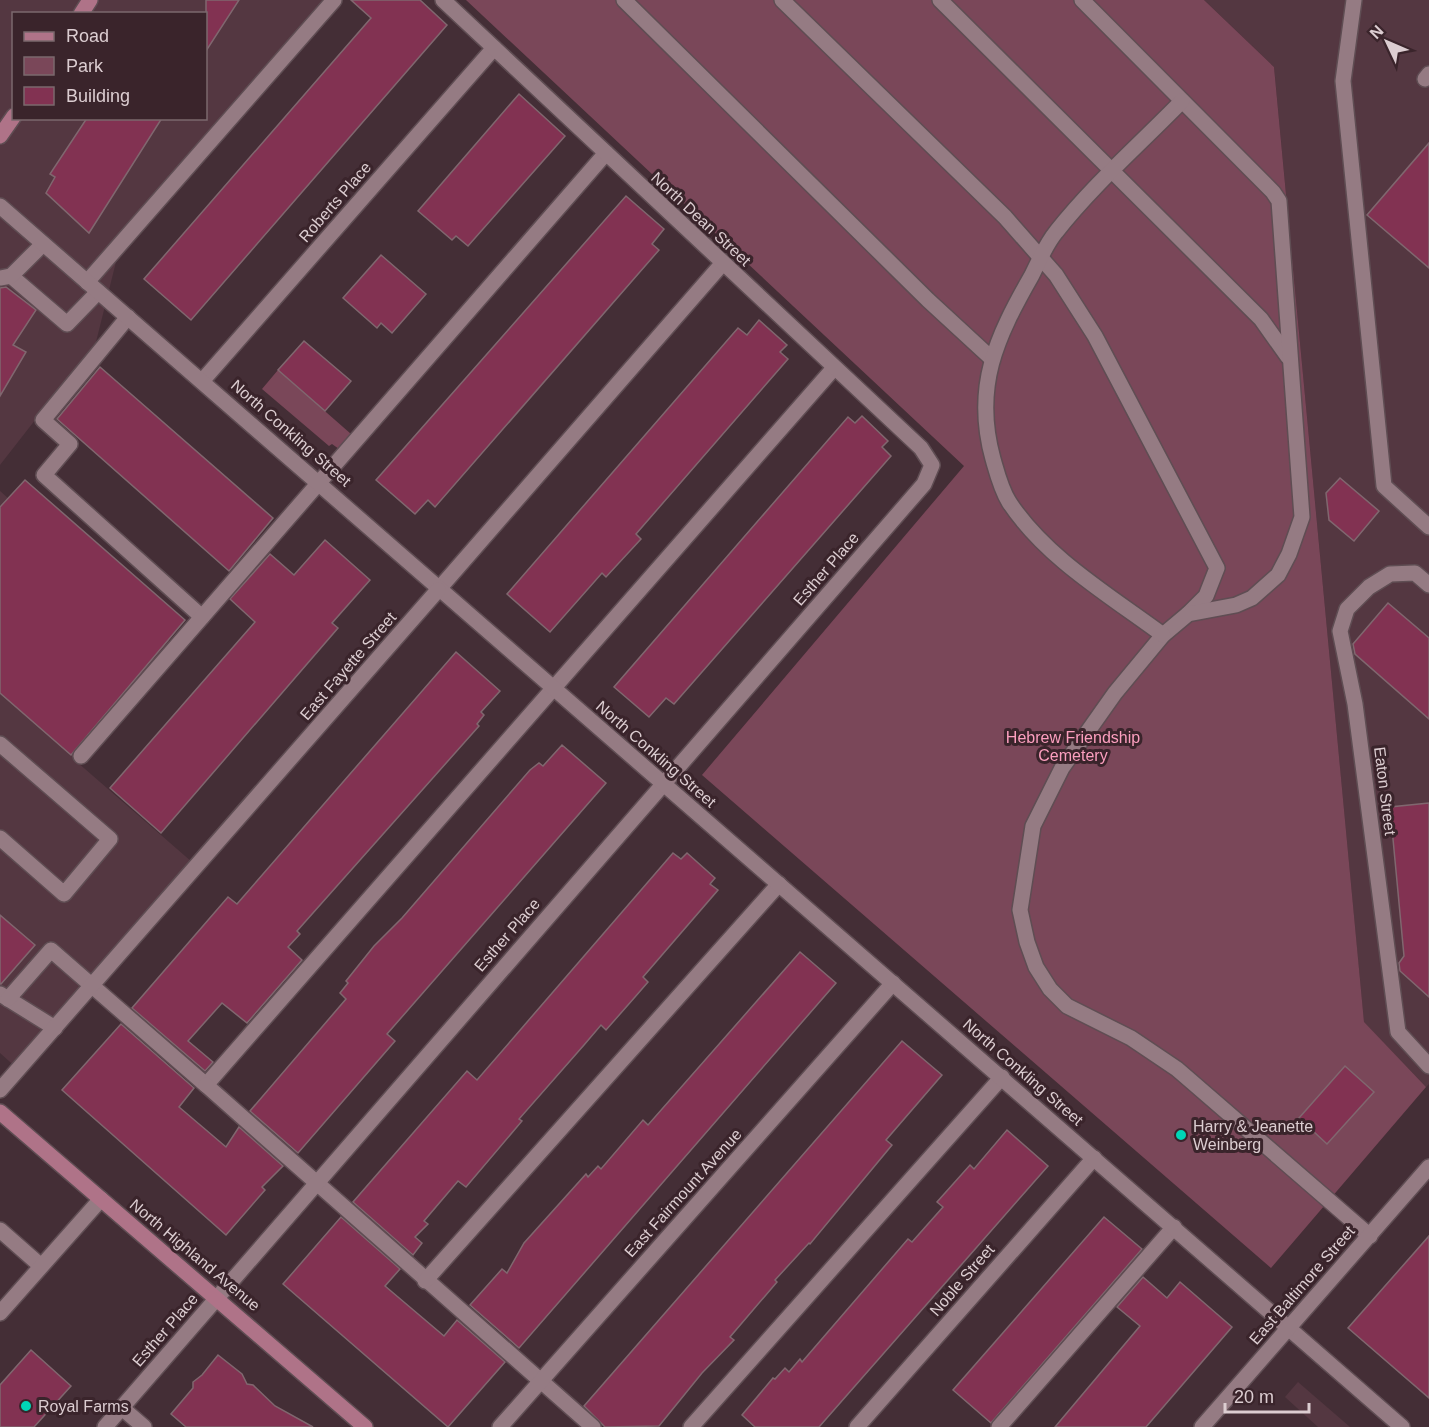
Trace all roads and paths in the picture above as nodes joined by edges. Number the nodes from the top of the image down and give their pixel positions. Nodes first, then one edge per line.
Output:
1 (334, 0) edge
2 (443, 0) edge
3 (624, 0) edge
4 (782, 0) edge
5 (940, 0) edge
6 (1082, 0) edge
7 (1354, 0) edge
8 (494, 48) junction
9 (1182, 101) junction
10 (12, 119) edge
11 (0, 136) edge
12 (606, 153) junction
13 (1113, 170) junction
14 (0, 206) edge
15 (43, 244) junction
16 (1042, 257) junction
17 (722, 264) junction
18 (5, 277) edge
19 (93, 287) junction
20 (128, 317) junction
21 (992, 358) junction
22 (1290, 359) junction
23 (834, 368) junction
24 (202, 380) junction
25 (932, 465) joint
26 (318, 482) junction
27 (1429, 527) edge
28 (1429, 585) edge
29 (438, 590) junction
30 (1188, 614) junction
31 (202, 617) junction
32 (1163, 634) junction
33 (555, 689) junction
34 (0, 744) edge
35 (81, 756) dead end
36 (662, 784) junction
37 (0, 838) edge
38 (779, 884) junction
39 (893, 983) junction
40 (92, 985) junction
41 (4, 996) edge
42 (55, 1028) junction
43 (1429, 1066) edge
44 (1002, 1077) junction
45 (206, 1085) junction
46 (0, 1090) edge
47 (0, 1112) edge
48 (1094, 1158) junction
49 (1429, 1167) edge
50 (315, 1184) junction
51 (101, 1199) junction
52 (1174, 1227) junction
53 (0, 1230) edge
54 (1370, 1236) junction
55 (41, 1266) junction
56 (426, 1281) junction
57 (218, 1297) junction
58 (0, 1313) edge
59 (1290, 1327) junction
60 (540, 1381) junction
61 (122, 1408) junction
62 (105, 1427) edge
63 (144, 1427) edge
64 (365, 1427) edge
65 (500, 1427) edge
66 (593, 1427) edge
67 (691, 1427) edge
68 (857, 1427) edge
69 (999, 1427) edge
70 (1202, 1427) edge
71 (1402, 1427) edge

1 - 19 street
2 - 8 street, North Dean Street
3 - 21 street
4 - 16 street
5 - 13 street
6 - 9 street
7 - 27 street
8 - 12 street, North Dean Street
8 - 24 street, Roberts Place
9 - 13 street
9 - 22 street
10 - 11 main road
12 - 17 street, North Dean Street
12 - 26 street
13 - 16 street
13 - 22 street
14 - 15 street, North Conkling Street
15 - 18 street
15 - 19 street, North Conkling Street
16 - 21 street
16 - 30 street
17 - 23 street, North Dean Street
17 - 29 street, East Fayette Street
18 - 19 street
19 - 20 street, North Conkling Street
20 - 24 street, North Conkling Street
20 - 31 street
21 - 32 street
22 - 30 street
23 - 25 street, North Dean Street
23 - 33 street
24 - 26 street, North Conkling Street
25 - 36 street, Esther Place
26 - 29 street, North Conkling Street
26 - 31 street
28 - 43 street, Eaton Street
29 - 33 street, North Conkling Street
29 - 40 street, East Fayette Street
30 - 32 street
31 - 35 street
32 - 54 street
33 - 36 street, North Conkling Street
33 - 45 street
34 - 37 street
36 - 38 street, North Conkling Street
36 - 50 street, Esther Place
38 - 39 street, North Conkling Street
38 - 56 street
39 - 44 street, North Conkling Street
39 - 60 street, East Fairmount Avenue
40 - 41 street
40 - 42 street, East Fayette Street
40 - 45 street
41 - 42 street
42 - 46 street, East Fayette Street
44 - 48 street, North Conkling Street
44 - 67 street
45 - 50 street
47 - 51 main road, North Highland Avenue
48 - 52 street, North Conkling Street
48 - 68 street, Noble Street
49 - 54 street, East Baltimore Street
50 - 56 street
50 - 57 street, Esther Place
51 - 55 street
51 - 57 main road, North Highland Avenue
52 - 59 street, North Conkling Street
52 - 69 street
53 - 55 street
54 - 59 street, East Baltimore Street
55 - 58 street
56 - 60 street
57 - 61 street, Esther Place
57 - 64 main road, North Highland Avenue
59 - 70 street, East Baltimore Street
59 - 71 street, North Conkling Street
60 - 65 street, East Fairmount Avenue
60 - 66 street
61 - 62 street, Esther Place
61 - 63 street

